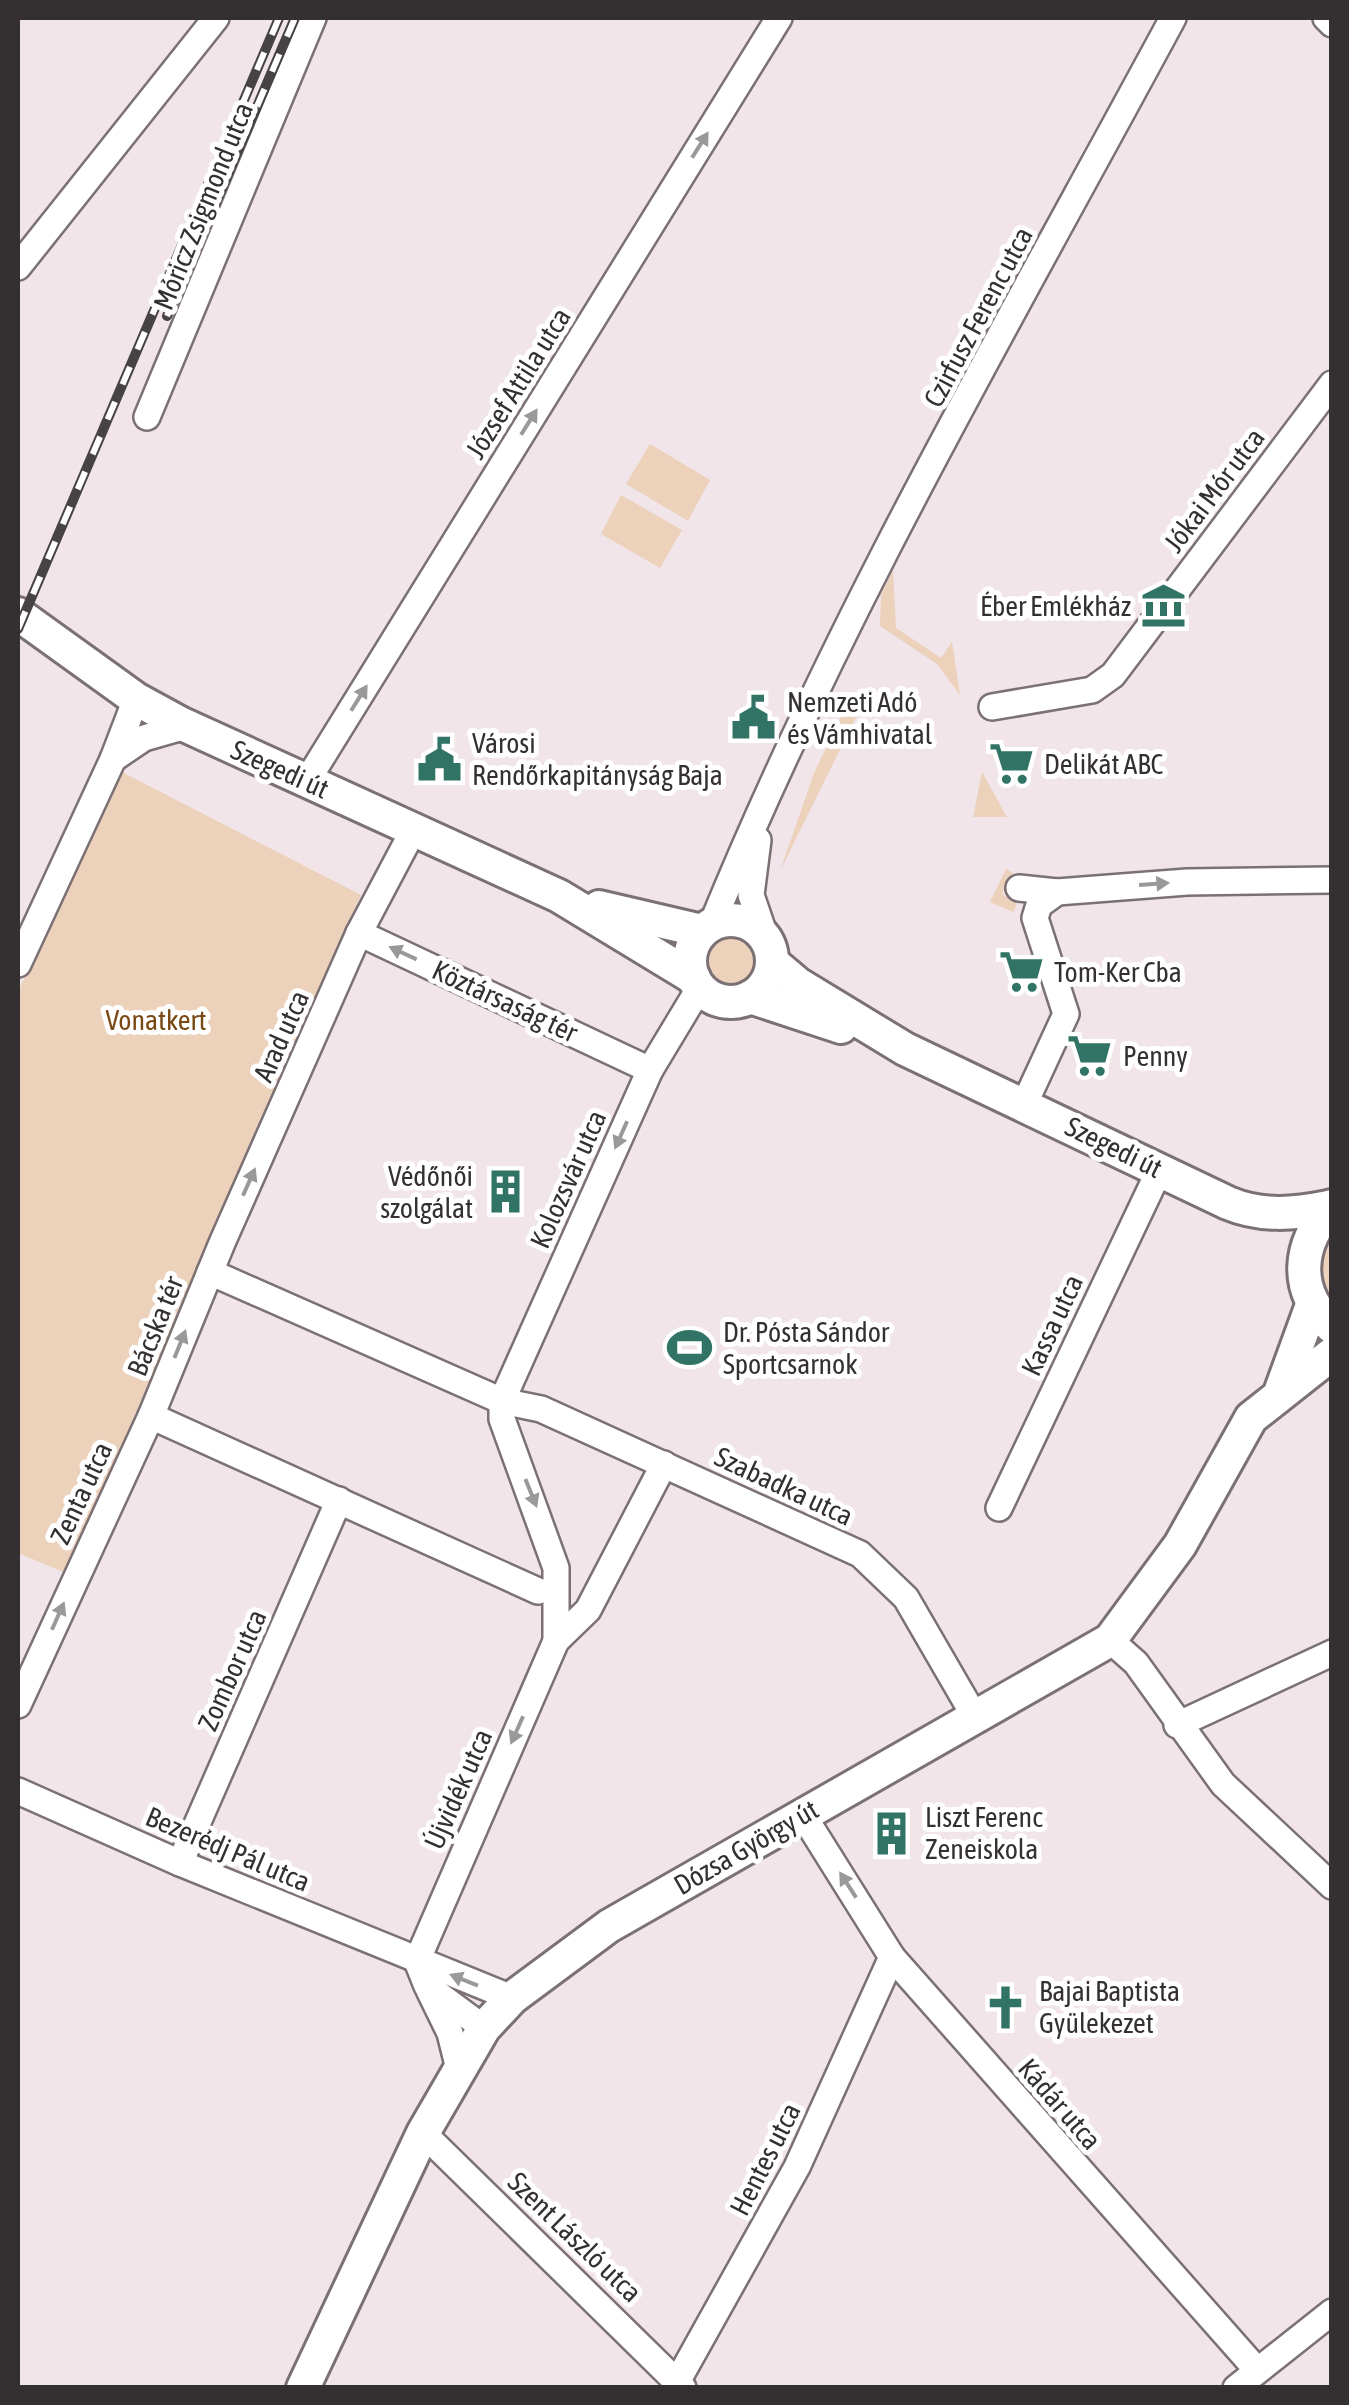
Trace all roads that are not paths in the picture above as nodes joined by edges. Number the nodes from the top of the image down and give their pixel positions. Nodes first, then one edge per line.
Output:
1 (216, 18) edge
2 (313, 18) edge
3 (779, 18) edge
4 (1173, 18) edge
5 (1326, 18) edge
6 (1332, 24) edge
7 (18, 267) edge
8 (1332, 384) edge
9 (148, 418) dead end
10 (18, 614) edge
11 (136, 699) junction
12 (992, 707) dead end
13 (186, 726) junction
14 (113, 758) junction
15 (306, 781) junction
16 (766, 801) junction
17 (414, 829) junction
18 (1332, 880) edge
19 (1019, 888) dead end
20 (1057, 892) junction
21 (559, 896) junction
22 (707, 928) junction
23 (359, 933) junction
24 (770, 951) junction
25 (18, 964) edge
26 (697, 983) junction
27 (750, 997) junction
28 (905, 1049) junction
29 (650, 1070) junction
30 (1024, 1105) junction
31 (1160, 1169) junction
32 (1330, 1207) edge
33 (1244, 1210) junction
34 (1302, 1264) junction
35 (210, 1272) junction
36 (1322, 1316) edge
37 (1332, 1354) edge
38 (1281, 1390) junction
39 (502, 1401) junction
40 (151, 1416) junction
41 (664, 1464) junction
42 (339, 1500) junction
43 (999, 1508) dead end
44 (538, 1591) dead end
45 (1110, 1640) junction
46 (556, 1641) junction
47 (1332, 1653) edge
48 (18, 1705) edge
49 (976, 1717) junction
50 (1177, 1726) junction
51 (18, 1791) edge
52 (803, 1815) junction
53 (180, 1864) junction
54 (1332, 1886) edge
55 (892, 1956) junction
56 (417, 1961) junction
57 (427, 1986) junction
58 (512, 1998) junction
59 (484, 2028) junction
60 (459, 2069) junction
61 (423, 2132) junction
62 (1332, 2312) edge
63 (1257, 2370) junction
64 (680, 2385) edge
65 (303, 2388) edge
66 (1236, 2388) edge

1 - 7 street
2 - 9 street, Móricz Zsigmond utca
15 -> 3 street, József Attila utca
4 - 16 street, Czirfusz Ferenc utca
5 - 6 street
8 - 12 street, Jókai Mór utca
10 - 11 main road, Szegedi út
11 - 13 main road, Szegedi út
11 - 14 street
13 - 14 street
13 - 15 main road, Szegedi út
14 - 25 street
15 - 17 main road, Szegedi út
16 - 22 street
16 - 24 street
17 - 21 main road, Szegedi út
17 - 23 street, Arad utca
20 -> 18 street
19 - 20 street
20 - 30 street
21 - 22 main road, Szegedi út
21 - 26 main road, Szegedi út
22 - 24 main road
22 - 26 main road
29 -> 23 street, Köztársaság tér
35 -> 23 street, Arad utca
24 - 27 main road
24 - 28 main road, Szegedi út
26 - 27 main road
26 - 29 street, Kolozsvár utca
27 - 28 main road, Szegedi út
28 - 30 main road, Szegedi út
29 -> 39 street, Kolozsvár utca
30 - 31 main road, Szegedi út
31 - 33 main road, Szegedi út
31 - 43 street, Kassa utca
32 - 33 main road, Szegedi út
32 - 34 main road
33 - 34 main road
34 - 36 main road
35 - 39 street, Bácska tér
40 -> 35 street, Bácska tér
36 - 38 main road, Dózsa György út
37 - 38 main road, Dózsa György út
38 - 45 main road, Dózsa György út
39 - 41 street, Bácska tér
39 -> 46 street
40 - 42 street, Bácska tér
48 -> 40 street, Zenta utca
41 - 46 street
41 - 49 street, Szabadka utca
42 - 44 street, Bácska tér
42 - 53 street, Zombor utca
45 - 49 main road, Dózsa György út
45 - 50 street
46 -> 56 street, Újvidék utca
47 - 50 street
49 - 52 main road, Dózsa György út
50 - 54 street
51 - 53 street, Bezerédj Pál utca
55 -> 52 street, Kádár utca
52 - 58 main road, Dózsa György út
53 - 56 street, Bezerédj Pál utca
55 - 63 street, Kádár utca
55 - 64 street, Hentes utca
56 - 57 street
58 -> 56 street, Bezerédj Pál utca
57 - 59 street
57 - 60 street
58 - 59 main road, Dózsa György út
59 - 60 main road, Dózsa György út
60 - 61 main road, Dózsa György út
61 - 64 street, Szent László utca
61 - 65 main road, Dózsa György út
62 - 63 street
63 - 66 street

